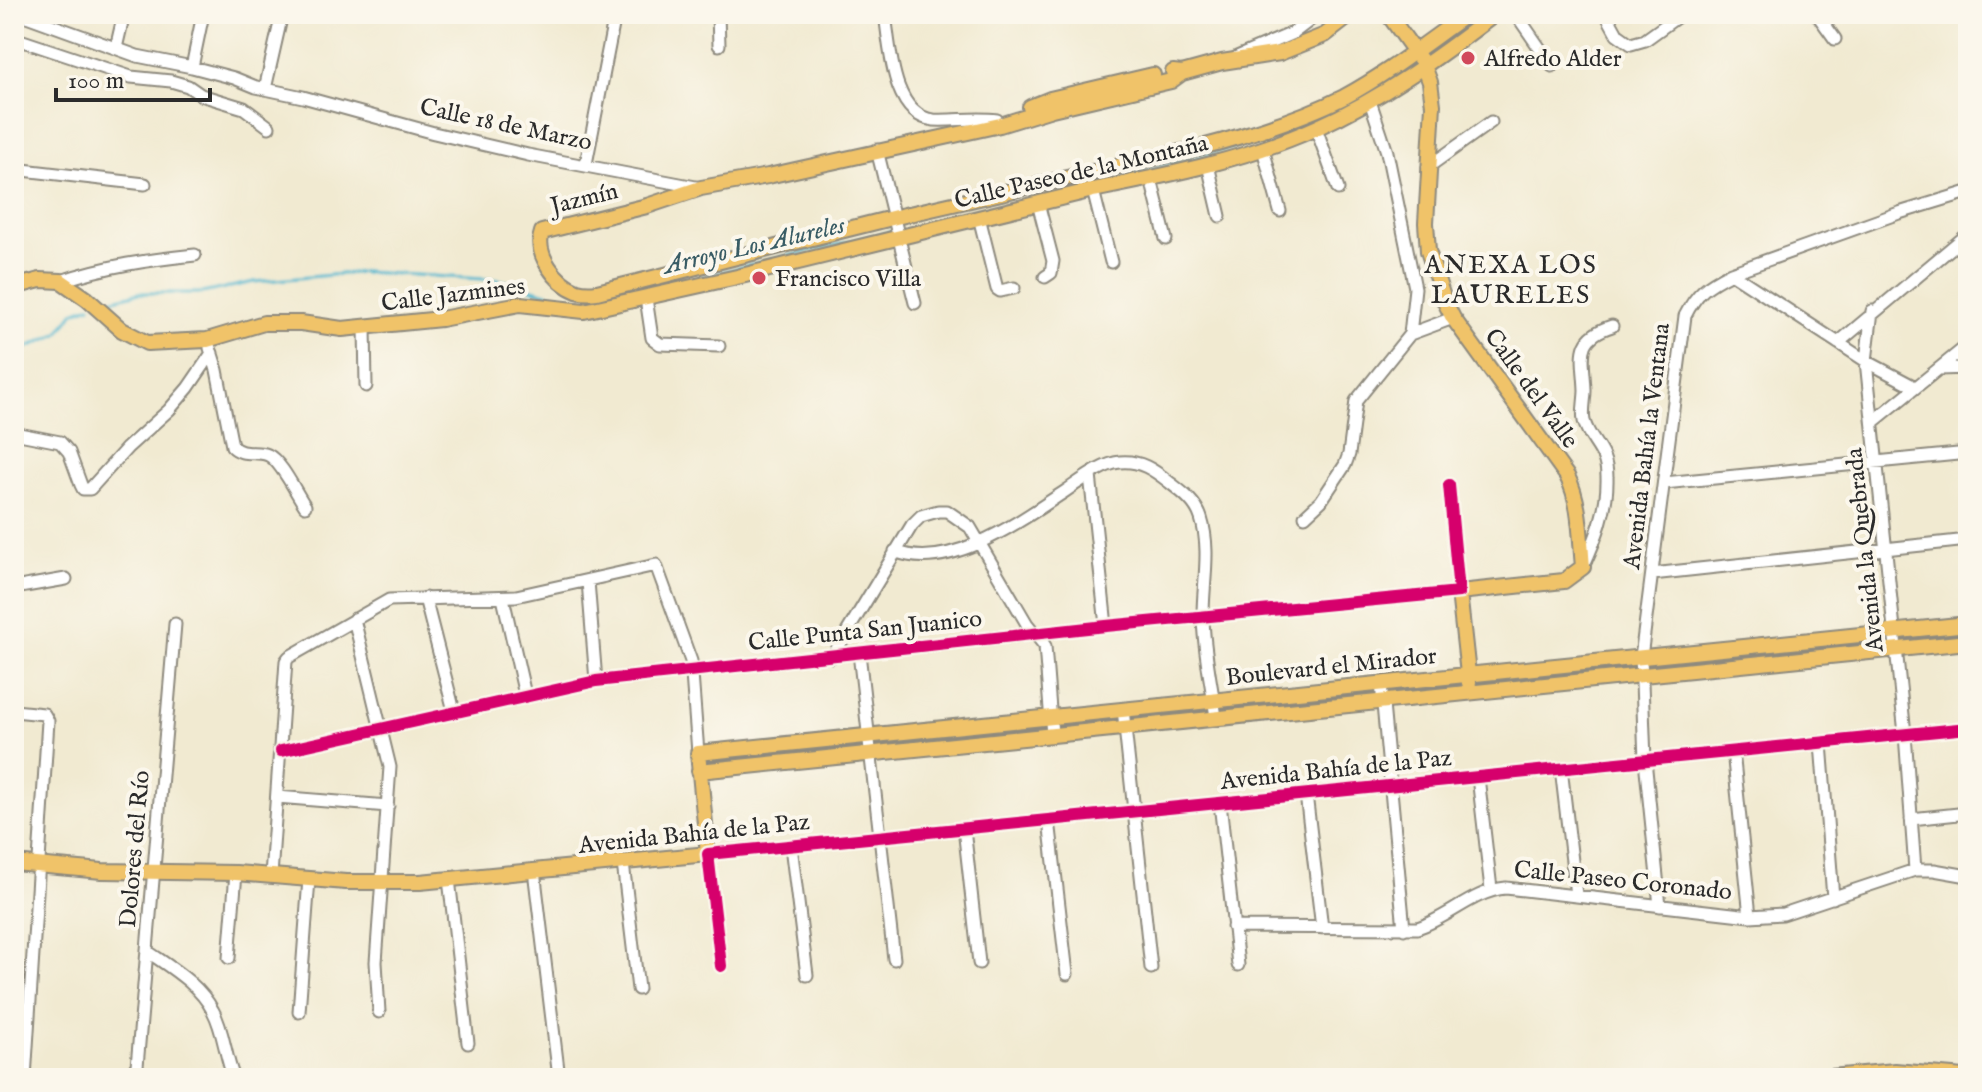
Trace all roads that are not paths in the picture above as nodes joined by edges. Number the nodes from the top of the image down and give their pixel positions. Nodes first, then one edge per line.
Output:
1 (21, 14) edge
2 (124, 14) edge
3 (203, 14) edge
4 (282, 14) edge
5 (718, 14) edge
6 (885, 14) edge
7 (1352, 14) edge
8 (1388, 14) edge
9 (1467, 14) edge
10 (1495, 14) edge
11 (1516, 14) edge
12 (1606, 14) edge
13 (1681, 14) edge
14 (1817, 14) edge
15 (1311, 16) edge
16 (40, 17) edge
17 (614, 20) dead end
18 (14, 38) edge
19 (1835, 39) dead end
20 (719, 45) dead end
21 (116, 48) junction
22 (1420, 59) junction
23 (1234, 60) junction
24 (1552, 66) dead end
25 (192, 67) junction
26 (265, 89) junction
27 (1370, 101) junction
28 (1491, 122) dead end
29 (996, 124) junction
30 (269, 127) dead end
31 (1316, 128) junction
32 (1263, 149) junction
33 (877, 150) junction
34 (586, 164) junction
35 (1208, 165) junction
36 (1428, 167) junction
37 (14, 169) edge
38 (1151, 179) junction
39 (145, 184) dead end
40 (701, 188) junction
41 (1338, 189) dead end
42 (1093, 190) junction
43 (1968, 192) edge
44 (1038, 203) junction
45 (1280, 211) dead end
46 (1220, 216) dead end
47 (979, 217) junction
48 (898, 228) junction
49 (1968, 234) edge
50 (1166, 239) dead end
51 (195, 255) dead end
52 (1111, 262) dead end
53 (1731, 273) junction
54 (1045, 277) dead end
55 (61, 281) junction
56 (14, 287) edge
57 (1014, 288) dead end
58 (646, 298) junction
59 (915, 303) dead end
60 (1872, 311) junction
61 (1453, 318) junction
62 (1612, 326) dead end
63 (365, 327) junction
64 (1410, 334) junction
65 (1838, 343) junction
66 (1968, 345) edge
67 (210, 346) junction
68 (719, 346) dead end
69 (1866, 361) junction
70 (1968, 368) edge
71 (1939, 369) junction
72 (366, 386) dead end
73 (1915, 387) junction
74 (1873, 422) junction
75 (14, 433) edge
76 (1968, 453) edge
77 (1876, 463) junction
78 (1090, 475) junction
79 (1664, 483) junction
80 (1449, 485) dead end
81 (305, 506) dead end
82 (1305, 516) dead end
83 (1968, 540) edge
84 (980, 542) junction
85 (1884, 549) junction
86 (895, 551) junction
87 (1583, 567) junction
88 (1652, 574) junction
89 (66, 579) dead end
90 (588, 581) junction
91 (14, 588) edge
92 (1459, 592) junction
93 (425, 598) junction
94 (503, 598) junction
95 (1203, 618) junction
96 (354, 619) junction
97 (175, 624) dead end
98 (1968, 624) edge
99 (1106, 626) junction
100 (1894, 632) junction
101 (1038, 634) junction
102 (1968, 642) edge
103 (1895, 648) junction
104 (859, 653) junction
105 (832, 657) junction
106 (1641, 657) junction
107 (693, 669) junction
108 (1468, 674) junction
109 (1642, 674) junction
110 (596, 681) junction
111 (1381, 683) junction
112 (1470, 692) junction
113 (525, 695) junction
114 (1214, 700) junction
115 (1382, 701) junction
116 (1123, 709) junction
117 (14, 711) edge
118 (454, 711) junction
119 (1050, 717) junction
120 (1216, 718) junction
121 (1125, 728) junction
122 (1968, 728) edge
123 (383, 729) junction
124 (1905, 734) junction
125 (868, 735) junction
126 (1052, 735) junction
127 (1821, 743) junction
128 (281, 751) junction
129 (1733, 751) junction
130 (698, 753) junction
131 (870, 754) junction
132 (1645, 760) junction
133 (1561, 768) junction
134 (699, 771) junction
135 (1478, 777) junction
136 (1390, 786) junction
137 (1306, 794) junction
138 (277, 797) junction
139 (1220, 803) junction
140 (388, 806) junction
141 (1134, 811) junction
142 (1968, 813) edge
143 (1911, 819) junction
144 (1049, 820) junction
145 (964, 828) junction
146 (880, 837) junction
147 (791, 846) junction
148 (708, 854) junction
149 (14, 863) edge
150 (623, 863) junction
151 (41, 865) junction
152 (534, 870) junction
153 (1915, 870) junction
154 (154, 872) junction
155 (236, 873) junction
156 (271, 876) junction
157 (1968, 876) edge
158 (309, 879) junction
159 (449, 879) junction
160 (382, 883) junction
161 (1491, 889) junction
162 (1576, 895) junction
163 (1833, 898) junction
164 (1660, 906) junction
165 (1750, 916) junction
166 (1233, 927) junction
167 (1322, 928) junction
168 (1404, 929) junction
169 (147, 951) junction
170 (229, 958) dead end
171 (894, 959) dead end
172 (979, 963) dead end
173 (1238, 965) dead end
174 (721, 966) dead end
175 (1151, 968) dead end
176 (1067, 974) dead end
177 (807, 975) dead end
178 (638, 989) dead end
179 (299, 1012) dead end
180 (379, 1012) dead end
181 (468, 1043) dead end
182 (25, 1078) edge
183 (136, 1078) edge
184 (234, 1078) edge
185 (559, 1078) edge
186 (1831, 1078) edge
187 (1964, 1078) edge

1 - 16 street, Calle 18 de Marzo
2 - 21 street
3 - 25 street
4 - 26 street
5 - 20 street
6 - 29 street
7 - 23 main road, Calle 18 de Marzo
8 - 22 main road, Calle del Valle
9 - 22 main road, Calle Paseo de la Montaña
10 - 22 main road, Calle Paseo de la Montaña
11 - 24 street
12 - 13 street
14 - 19 street
15 - 23 street, Calle 18 de Marzo
16 - 21 street, Calle 18 de Marzo
17 - 34 street
18 - 30 street
21 - 25 street, Calle 18 de Marzo
22 - 27 main road, Calle Paseo de la Montaña
22 - 36 main road, Calle del Valle
22 - 48 main road, Calle Paseo de la Montaña
23 - 29 main road, Calle 18 de Marzo
25 - 26 street, Calle 18 de Marzo
26 - 34 street, Calle 18 de Marzo
27 - 31 main road, Calle Paseo de la Montaña
27 - 64 street
28 - 36 street
29 - 33 main road, Calle 18 de Marzo
31 - 32 main road, Calle Paseo de la Montaña
31 - 41 street
32 - 35 main road, Calle Paseo de la Montaña
32 - 45 street
33 - 40 main road, Calle 18 de Marzo
33 - 48 street
34 - 40 street, Calle 18 de Marzo
35 - 38 main road, Calle Paseo de la Montaña
35 - 46 street
36 - 61 main road, Calle del Valle
37 - 39 street
38 - 42 main road, Calle Paseo de la Montaña
38 - 50 street
40 - 48 main road, Jazmín
42 - 44 main road, Calle Paseo de la Montaña
42 - 52 street
43 - 53 street, Avenida Bahía la Ventana
44 - 47 main road, Calle Paseo de la Montaña
44 - 54 street
47 - 48 main road, Calle Paseo de la Montaña
47 - 57 street
48 - 58 main road, Calle Paseo de la Montaña
48 - 59 street
49 - 60 street
51 - 55 street
53 - 65 street
53 - 79 street, Avenida Bahía la Ventana
55 - 56 main road
55 - 67 main road, Calle Jazmines
58 - 63 main road, Calle Jazmines
58 - 68 street
60 - 65 street
60 - 69 street, Avenida la Quebrada
61 - 64 street
61 - 87 main road, Calle del Valle
62 - 87 street
63 - 67 main road, Calle Jazmines
63 - 72 street
64 - 82 street
65 - 69 street
66 - 71 street
67 - 75 street
67 - 81 street
69 - 73 street
69 - 74 street, Avenida la Quebrada
70 - 71 street
71 - 73 street
73 - 74 street
74 - 77 street, Avenida la Quebrada
76 - 77 street
77 - 79 street
77 - 85 street, Avenida la Quebrada
78 - 84 street
78 - 95 street
78 - 99 street
79 - 88 street, Avenida Bahía la Ventana
80 - 92 street
83 - 85 street
84 - 86 street
84 - 86 street
84 - 101 street
85 - 88 street
85 - 100 street, Avenida la Quebrada
86 - 105 street
87 - 92 main road, Calle Punta San Juanico
88 - 106 street, Avenida Bahía la Ventana
89 - 91 street
90 - 94 street
90 - 107 street
90 - 110 street
92 - 95 street, Calle Punta San Juanico
92 - 108 main road
93 - 94 street
93 - 96 street
93 - 118 street
94 - 113 street
95 - 99 street, Calle Punta San Juanico
95 - 114 street
96 - 123 street
96 - 128 street
97 - 154 street, Dolores del Río
98 - 100 main road, Boulevard el Mirador
99 - 101 street, Calle Punta San Juanico
100 - 103 street, Avenida la Quebrada
100 - 106 main road, Boulevard el Mirador
101 - 104 street, Calle Punta San Juanico
101 - 119 street
102 - 103 main road, Boulevard el Mirador
103 - 109 main road, Boulevard el Mirador
103 - 124 street, Avenida la Quebrada
104 - 105 street, Calle Punta San Juanico
104 - 125 street
105 - 107 street, Calle Punta San Juanico
106 - 108 main road, Boulevard el Mirador
106 - 109 street, Avenida Bahía la Ventana
107 - 110 street, Calle Punta San Juanico
107 - 130 street
108 - 111 main road, Boulevard el Mirador
108 - 112 main road
109 - 112 main road, Boulevard el Mirador
109 - 132 street, Avenida Bahía la Ventana
110 - 113 street, Calle Punta San Juanico
111 - 114 main road, Boulevard el Mirador
111 - 115 street
112 - 115 main road, Boulevard el Mirador
113 - 118 street, Calle Punta San Juanico
114 - 116 main road, Boulevard el Mirador
114 - 120 street
115 - 120 main road, Boulevard el Mirador
115 - 136 street
116 - 119 main road, Boulevard el Mirador
116 - 121 street
117 - 151 street
118 - 123 street, Calle Punta San Juanico
119 - 125 main road, Boulevard el Mirador
119 - 126 street
120 - 121 main road, Boulevard el Mirador
121 - 126 main road, Boulevard el Mirador
121 - 141 street
122 - 124 street, Avenida Bahía de la Paz
123 - 128 street, Calle Punta San Juanico
123 - 140 street
124 - 127 street, Avenida Bahía de la Paz
124 - 143 street, Avenida la Quebrada
125 - 130 main road, Boulevard el Mirador
125 - 131 street
126 - 131 main road, Boulevard el Mirador
127 - 129 street, Avenida Bahía de la Paz
127 - 163 street
128 - 138 street
129 - 132 street, Avenida Bahía de la Paz
129 - 165 street
130 - 134 main road
131 - 134 main road, Boulevard el Mirador
131 - 146 street
132 - 133 street, Avenida Bahía de la Paz
132 - 164 street, Avenida Bahía la Ventana
133 - 135 street, Avenida Bahía de la Paz
133 - 162 street
134 - 148 main road
135 - 136 street, Avenida Bahía de la Paz
135 - 161 street
136 - 137 street, Avenida Bahía de la Paz
136 - 168 street
137 - 139 street, Avenida Bahía de la Paz
137 - 167 street
138 - 140 street
138 - 156 street
139 - 141 street, Avenida Bahía de la Paz
139 - 166 street
140 - 160 street
141 - 144 street, Avenida Bahía de la Paz
141 - 175 street
142 - 143 street
143 - 153 street, Avenida la Quebrada
144 - 145 street, Avenida Bahía de la Paz
144 - 176 street
145 - 146 street, Avenida Bahía de la Paz
145 - 172 street
146 - 147 street, Avenida Bahía de la Paz
146 - 171 street
147 - 148 street, Avenida Bahía de la Paz
147 - 177 street
148 - 150 main road, Avenida Bahía de la Paz
148 - 174 street
149 - 151 main road, Avenida Bahía de la Paz
150 - 152 main road, Avenida Bahía de la Paz
150 - 178 street
151 - 154 main road, Avenida Bahía de la Paz
151 - 182 street
152 - 159 main road, Avenida Bahía de la Paz
152 - 185 street
153 - 157 street
153 - 163 street, Calle Paseo Coronado
154 - 155 main road, Avenida Bahía de la Paz
154 - 169 street, Dolores del Río
155 - 156 main road, Avenida Bahía de la Paz
155 - 170 street
156 - 158 main road, Avenida Bahía de la Paz
158 - 160 main road, Avenida Bahía de la Paz
158 - 179 street
159 - 160 main road, Avenida Bahía de la Paz
159 - 181 street
160 - 180 street
161 - 162 street, Calle Paseo Coronado
161 - 168 street, Calle Paseo Coronado
162 - 164 street, Calle Paseo Coronado
163 - 165 street, Calle Paseo Coronado
164 - 165 street, Calle Paseo Coronado
166 - 167 street, Calle Paseo Coronado
166 - 173 street
167 - 168 street, Calle Paseo Coronado
169 - 183 street, Dolores del Río
169 - 184 street
186 - 187 highway

